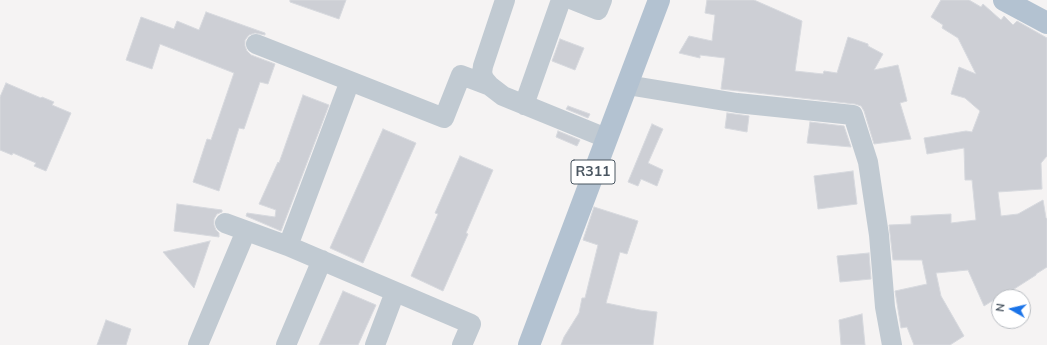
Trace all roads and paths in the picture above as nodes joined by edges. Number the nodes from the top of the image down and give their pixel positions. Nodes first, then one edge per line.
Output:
1 (505, 0) edge
2 (561, 0) edge
3 (572, 0) edge
4 (602, 0) edge
5 (659, 0) edge
6 (1009, 1) edge
7 (1047, 23) edge
8 (256, 44) dead end
9 (350, 81) junction
10 (627, 85) junction
11 (490, 86) junction
12 (524, 105) junction
13 (606, 138) junction
14 (225, 223) dead end
15 (246, 231) junction
16 (288, 246) junction
17 (322, 260) junction
18 (396, 292) junction
19 (198, 345) edge
20 (286, 345) edge
21 (374, 345) edge
22 (462, 345) edge
23 (528, 345) edge
24 (892, 345) edge

1 - 11 street
2 - 12 street
3 - 4 street
5 - 10 main road, R311
6 - 7 main road
8 - 9 street
9 - 11 street
9 - 16 street
10 - 13 main road, R311
10 - 24 street
11 - 12 street
12 - 13 street
13 - 23 main road, R311
14 - 15 street
15 - 16 street
15 - 19 street
16 - 17 street
17 - 18 street
17 - 20 street
18 - 21 street
18 - 22 street

